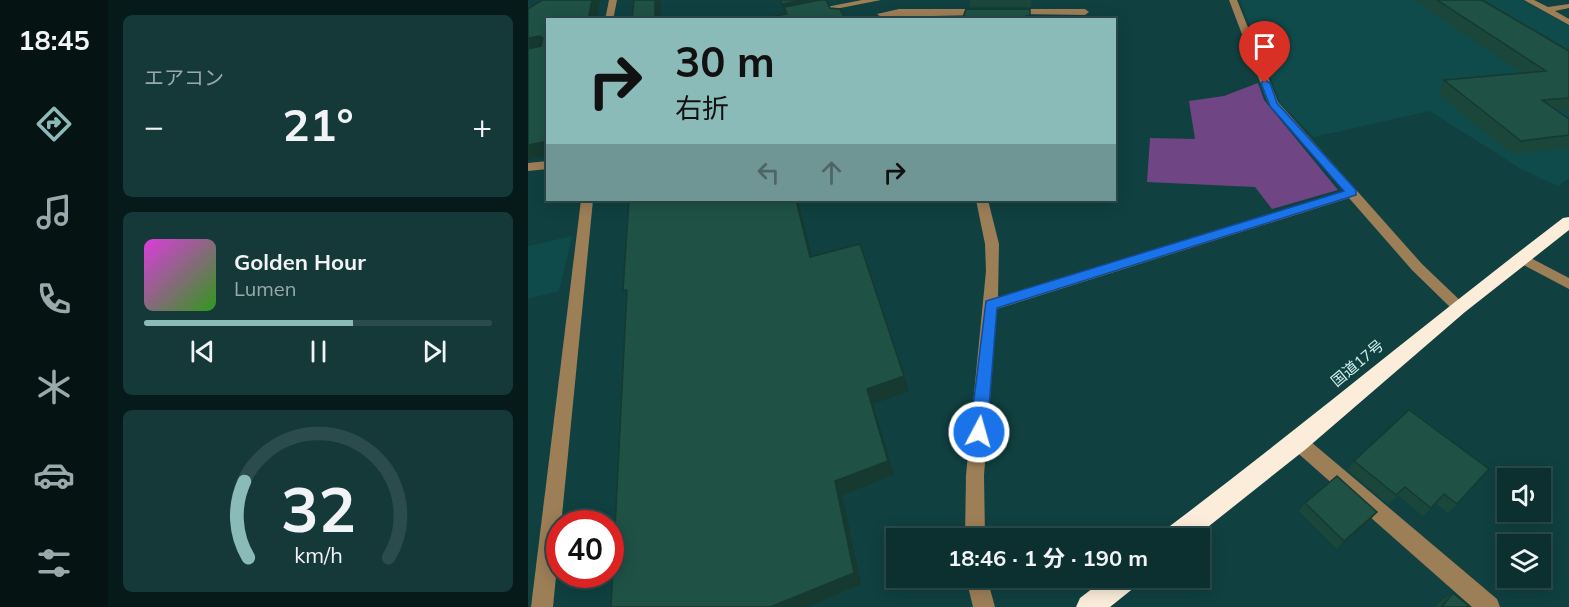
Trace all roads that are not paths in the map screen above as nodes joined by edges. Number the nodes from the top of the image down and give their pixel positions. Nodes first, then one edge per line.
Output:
1 (613, 0) edge
2 (875, 0) edge
3 (1089, 0) edge
4 (1233, 0) edge
5 (1528, 0) edge
6 (1569, 6) edge
7 (1546, 10) junction
8 (804, 12) edge
9 (1084, 16) edge
10 (882, 17) edge
11 (609, 18) edge
12 (1569, 22) edge
13 (546, 165) edge
14 (528, 167) edge
15 (1352, 193) junction
16 (587, 201) edge
17 (982, 201) edge
18 (1569, 222) edge
19 (1521, 258) junction
20 (1569, 284) edge
21 (991, 305) junction
22 (1459, 307) junction
23 (1298, 442) junction
24 (975, 528) edge
25 (1188, 528) edge
26 (979, 588) edge
27 (1113, 588) edge
28 (542, 607) edge
29 (984, 607) edge
30 (1089, 607) edge
31 (1489, 607) edge

1 - 11 street
2 - 8 street
2 - 10 street
3 - 9 street
4 - 15 street
5 - 7 street
6 - 7 street
7 - 12 street
9 - 10 street
13 - 14 street
15 - 21 street
15 - 22 street
16 - 28 street
17 - 21 street
18 - 19 highway, 国道17号
19 - 20 street
19 - 22 highway, 国道17号
21 - 24 street
22 - 23 highway, 国道17号
23 - 25 highway, 国道17号
23 - 31 street
26 - 29 street
27 - 30 highway

